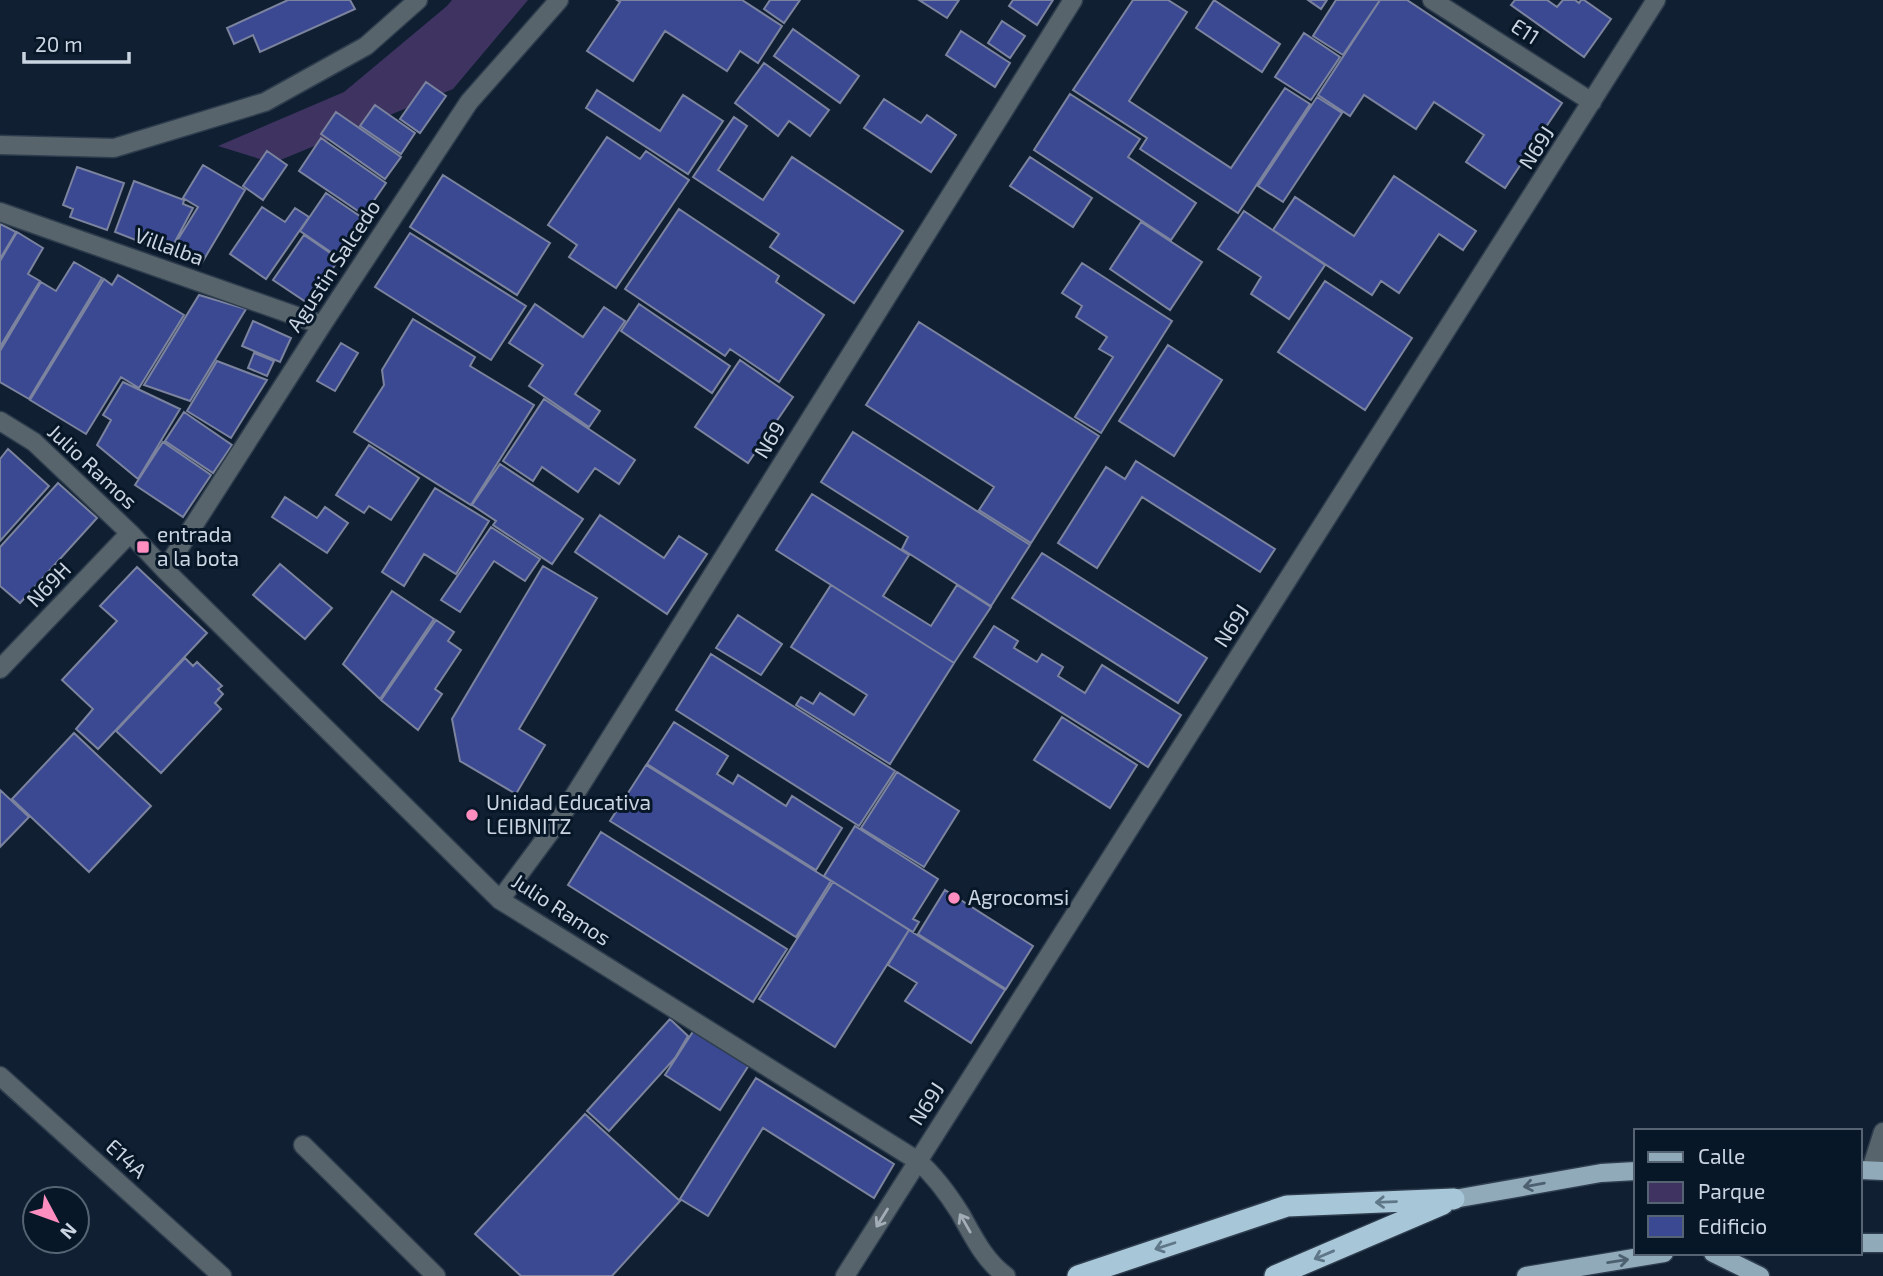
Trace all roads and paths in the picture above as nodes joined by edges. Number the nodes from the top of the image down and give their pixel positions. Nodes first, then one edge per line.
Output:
1 (418, 0) edge
2 (559, 0) edge
3 (1073, 0) edge
4 (1433, 0) edge
5 (1656, 0) edge
6 (1592, 103) junction
7 (0, 145) edge
8 (0, 212) edge
9 (322, 325) junction
10 (0, 421) edge
11 (130, 533) junction
12 (164, 570) junction
13 (0, 669) edge
14 (500, 900) junction
15 (0, 1076) edge
16 (1883, 1132) edge
17 (303, 1145) dead end
18 (918, 1161) junction
19 (1871, 1170) edge
20 (1634, 1171) edge
21 (1454, 1199) junction
22 (1862, 1243) edge
23 (1883, 1243) edge
24 (1652, 1255) edge
25 (1717, 1255) edge
26 (222, 1276) edge
27 (436, 1276) edge
28 (845, 1276) edge
29 (1006, 1276) edge
30 (1078, 1276) edge
31 (1275, 1276) edge
32 (1526, 1276) edge
33 (1760, 1276) edge

1 - 7 street
2 - 9 street, Agustin Salcedo
3 - 14 street, N69
4 - 6 street, E11
5 - 6 street, N69J
6 - 18 street, N69J
8 - 9 street, Villalba
9 - 12 street, Agustin Salcedo
10 - 11 street, Julio Ramos
11 - 12 street, Julio Ramos
11 - 13 street, N69H
12 - 14 street, Julio Ramos
14 - 18 street, Julio Ramos
15 - 26 street, E14A
16 - 19 street
17 - 27 street
18 -> 28 street, N69J
29 -> 18 street, Julio Ramos
20 -> 21 main road
21 -> 30 highway
21 -> 31 highway
22 - 23 main road
32 -> 24 main road
25 - 33 main road

